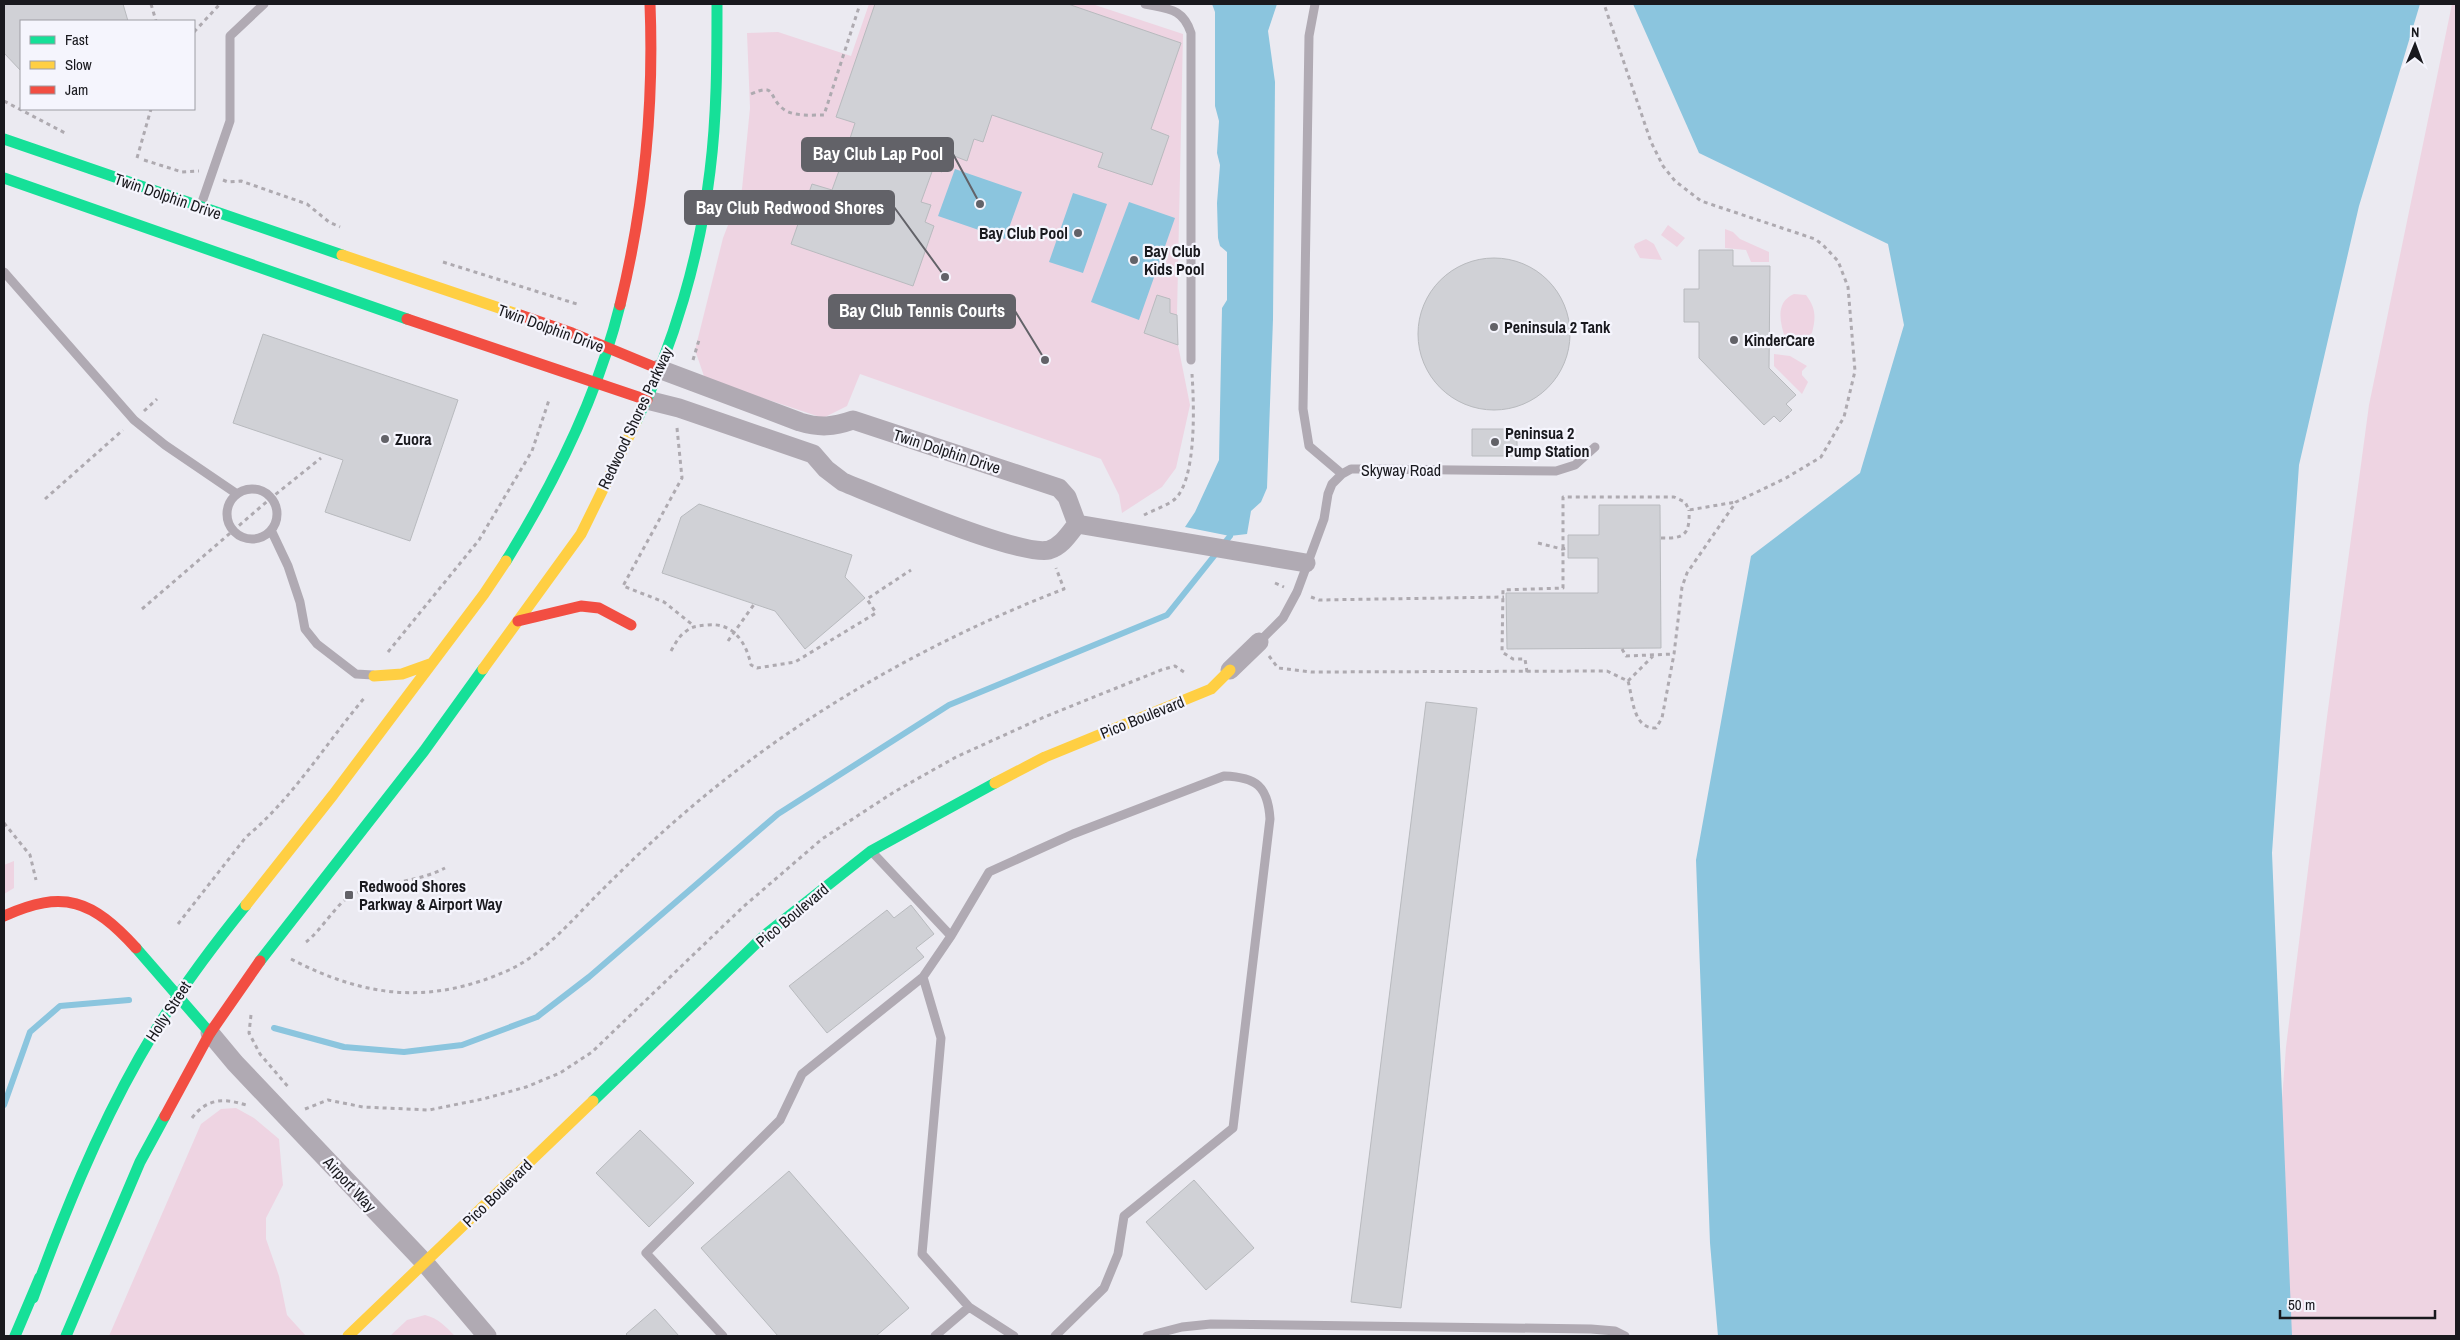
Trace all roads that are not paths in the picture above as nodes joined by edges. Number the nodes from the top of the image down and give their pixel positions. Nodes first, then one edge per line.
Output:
1 (264, 4) edge
2 (650, 4) edge
3 (717, 4) edge
4 (1145, 4) edge
5 (1315, 4) edge
6 (4, 139) edge
7 (4, 178) edge
8 (200, 207) junction
9 (4, 272) edge
10 (609, 348) junction
11 (1191, 360) road end
12 (659, 369) junction
13 (594, 384) junction
14 (646, 400) junction
15 (1596, 447) dead end
16 (1342, 474) junction
17 (237, 494) junction
18 (1076, 524) junction
19 (271, 530) junction
20 (1306, 562) junction
21 (518, 621) junction
22 (631, 625) dead end
23 (1258, 642) joint
24 (430, 664) junction
25 (1230, 670) joint
26 (374, 676) joint
27 (872, 851) junction
28 (4, 916) edge
29 (951, 936) junction
30 (923, 977) junction
31 (177, 996) junction
32 (210, 1033) junction
33 (424, 1262) junction
34 (40, 1277) junction
35 (969, 1307) junction
36 (14, 1336) edge
37 (19, 1336) edge
38 (66, 1336) edge
39 (348, 1336) edge
40 (487, 1336) edge
41 (724, 1336) edge
42 (935, 1336) edge
43 (1014, 1336) edge
44 (1054, 1336) edge
45 (1147, 1336) edge
46 (1626, 1336) edge

1 - 8 lane
2 - 10 main road
3 - 12 main road, Redwood Shores Parkway
4 - 11 lane
5 - 16 lane
6 - 8 main road, Twin Dolphin Drive
7 - 13 main road
8 - 10 main road, Twin Dolphin Drive
9 - 17 lane
10 - 12 main road, Twin Dolphin Drive
10 - 13 main road
12 - 14 main road, Redwood Shores Parkway
12 - 18 street, Twin Dolphin Drive
13 - 14 main road
13 - 24 main road
14 - 18 street
14 - 21 main road, Redwood Shores Parkway
15 - 16 lane, Skyway Road
16 - 20 lane, Skyway Road
17 - 19 lane
17 - 19 lane
18 - 20 street
19 - 26 lane
20 - 23 lane, Skyway Road
21 - 22 main road
21 - 32 main road, Redwood Shores Parkway
23 - 25 street, Skyway Road
24 - 26 main road
24 - 31 main road, Holly Street
25 - 27 main road, Pico Boulevard
27 - 29 lane
27 - 33 main road, Pico Boulevard
28 - 31 main road
29 - 30 lane
29 - 44 lane
30 - 35 lane
30 - 41 lane
31 - 32 main road
31 - 34 main road, Holly Street
32 - 33 street, Airport Way
32 - 38 main road
33 - 39 main road
33 - 40 street, Airport Way
34 - 36 main road
34 - 37 main road, Holly Street
35 - 42 lane
35 - 43 lane
45 - 46 lane

